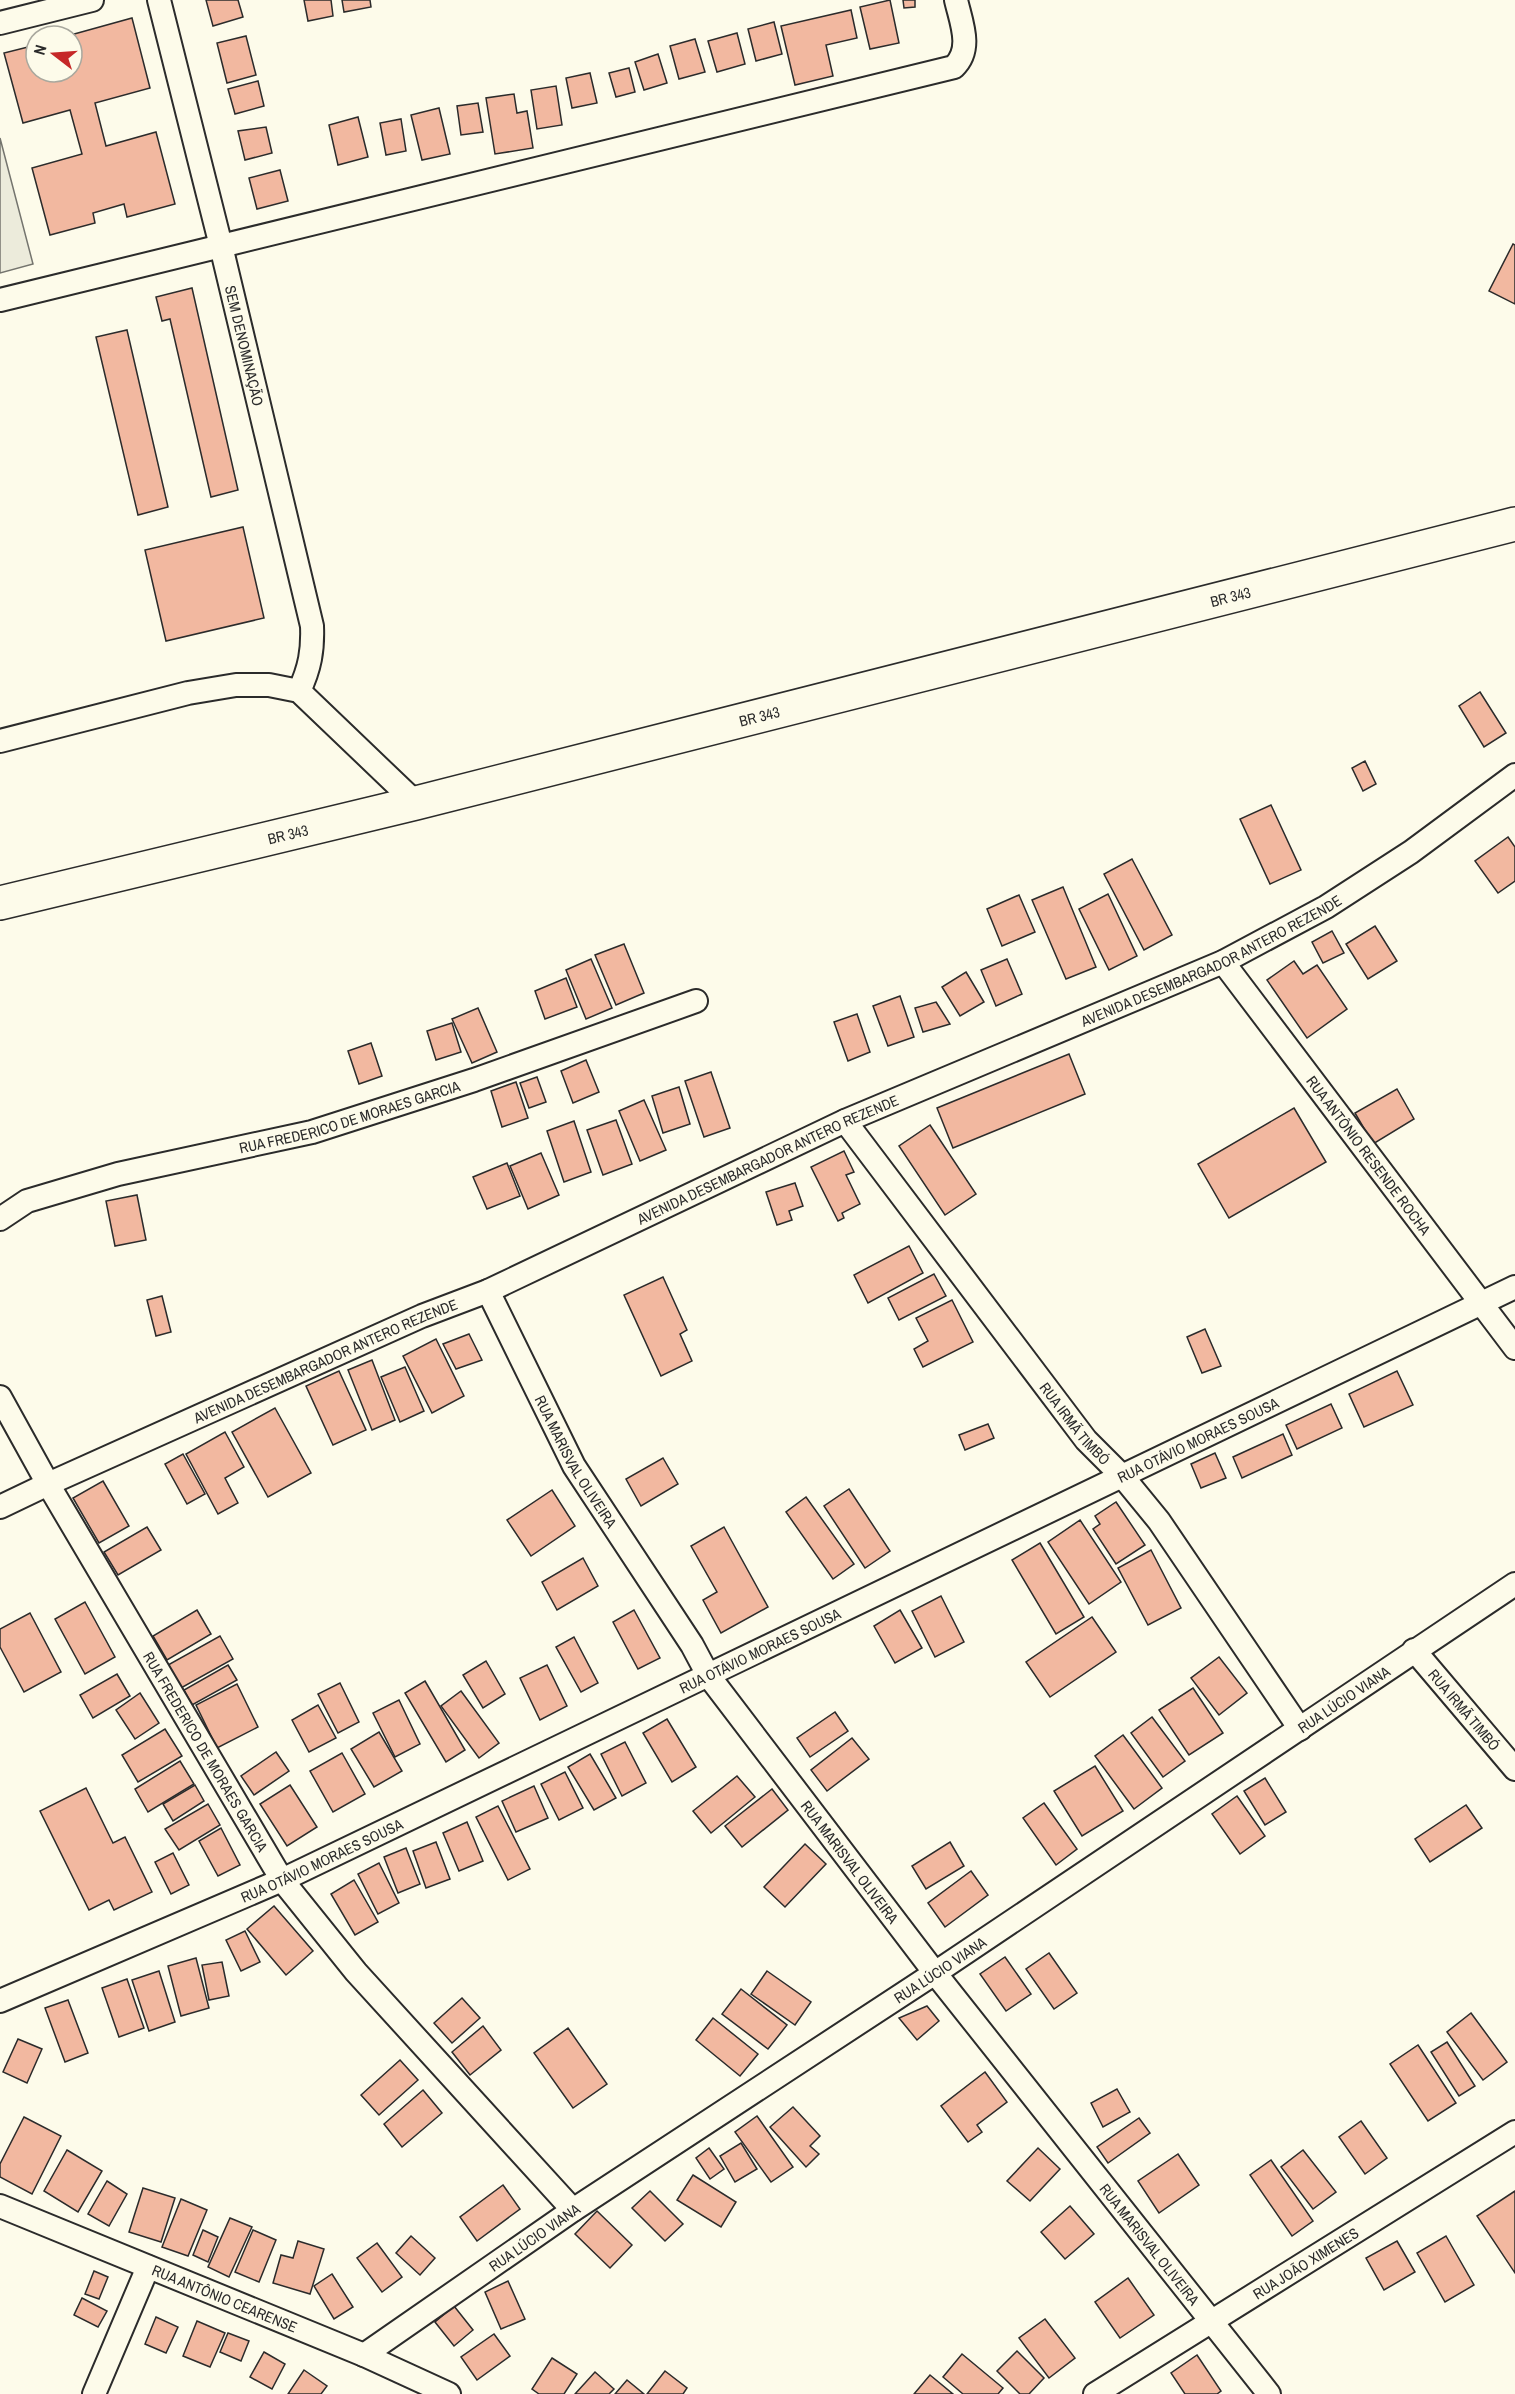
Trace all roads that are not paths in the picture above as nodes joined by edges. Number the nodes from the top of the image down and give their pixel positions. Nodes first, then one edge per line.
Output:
1 (92, 0) edge
2 (159, 0) edge
3 (956, 0) edge
4 (0, 23) edge
5 (221, 246) junction
6 (0, 300) edge
7 (1515, 524) edge
8 (298, 690) junction
9 (0, 741) edge
10 (1515, 775) edge
11 (416, 803) junction
12 (0, 903) edge
13 (1223, 962) junction
14 (696, 1001) dead end
15 (845, 1121) junction
16 (0, 1219) edge
17 (1515, 1287) edge
18 (488, 1291) junction
19 (1482, 1304) junction
20 (1515, 1348) edge
21 (0, 1397) edge
22 (1123, 1477) junction
23 (48, 1484) junction
24 (0, 1507) edge
25 (1515, 1584) edge
26 (1414, 1650) junction
27 (708, 1675) junction
28 (1300, 1729) junction
29 (1515, 1769) edge
30 (282, 1880) junction
31 (935, 1973) junction
32 (0, 2001) edge
33 (1515, 2132) edge
34 (0, 2206) edge
35 (573, 2210) junction
36 (148, 2266) junction
37 (1211, 2322) junction
38 (364, 2355) junction
39 (94, 2394) edge
40 (449, 2394) edge
41 (1095, 2394) edge
42 (1269, 2394) edge

1 - 4 street
2 - 5 street, SEM DENOMINAÇÃO
3 - 5 street
5 - 6 street
5 - 8 street, SEM DENOMINAÇÃO
7 - 11 main road, BR 343
8 - 9 street
8 - 11 street
10 - 13 street, AVENIDA DESEMBARGADOR ANTERO REZENDE
11 - 12 main road, BR 343
13 - 15 street, AVENIDA DESEMBARGADOR ANTERO REZENDE
13 - 19 street, RUA ANTÔNIO RESENDE ROCHA
14 - 16 street, RUA FREDERICO DE MORAES GARCIA
15 - 18 street, AVENIDA DESEMBARGADOR ANTERO REZENDE
15 - 22 street, RUA IRMÃ TIMBÓ
17 - 19 street, RUA OTÁVIO MORAES SOUSA
18 - 23 street, AVENIDA DESEMBARGADOR ANTERO REZENDE
18 - 27 street, RUA MARISVAL OLIVEIRA
19 - 20 street, RUA ANTÔNIO RESENDE ROCHA
19 - 22 street, RUA OTÁVIO MORAES SOUSA
21 - 23 street, RUA FREDERICO DE MORAES GARCIA
22 - 27 street, RUA OTÁVIO MORAES SOUSA
22 - 28 street, RUA IRMÃ TIMBÓ
23 - 24 street, AVENIDA DESEMBARGADOR ANTERO REZENDE
23 - 30 street, RUA FREDERICO DE MORAES GARCIA
25 - 26 street, RUA LÚCIO VIANA
26 - 28 street, RUA LÚCIO VIANA
26 - 29 street, RUA IRMÃ TIMBÓ
27 - 30 street, RUA OTÁVIO MORAES SOUSA
27 - 31 street, RUA MARISVAL OLIVEIRA
28 - 31 street, RUA LÚCIO VIANA
30 - 32 street, RUA OTÁVIO MORAES SOUSA
30 - 35 street, RUA FREDERICO DE MORAES GARCIA
31 - 35 street, RUA LÚCIO VIANA
31 - 37 street, RUA MARISVAL OLIVEIRA
33 - 37 street, RUA JOÃO XIMENES
34 - 36 street, RUA ANTÔNIO CEARENSE
35 - 38 street, RUA LÚCIO VIANA
36 - 38 street, RUA ANTÔNIO CEARENSE
36 - 39 street
37 - 41 street, RUA JOÃO XIMENES
37 - 42 street, RUA MARISVAL OLIVEIRA
38 - 40 street, RUA ANTÔNIO CEARENSE

